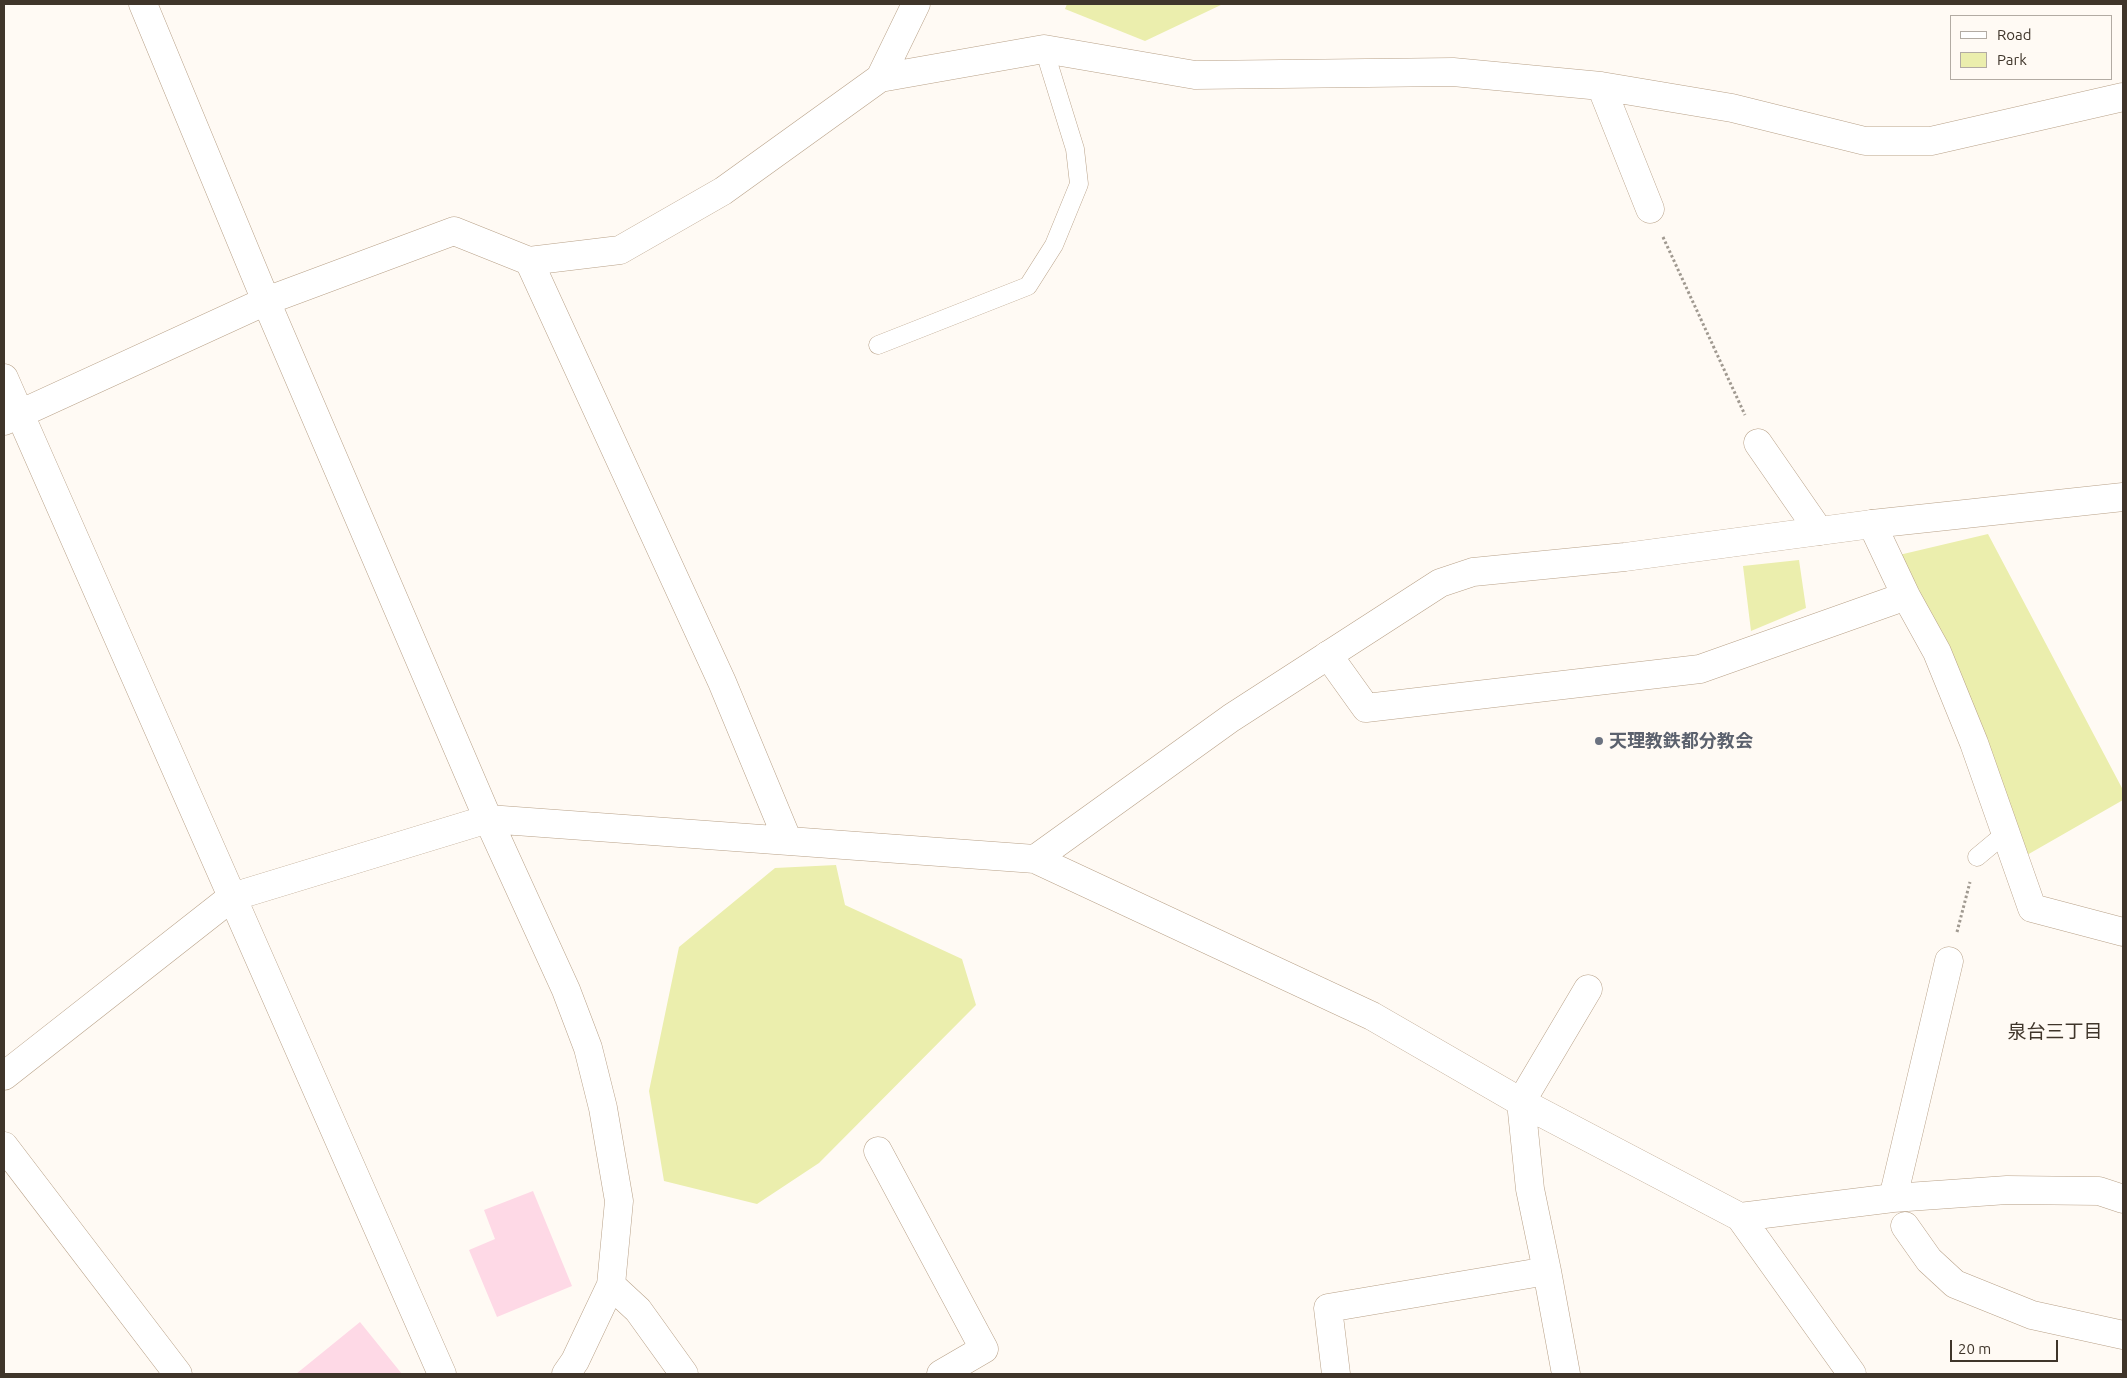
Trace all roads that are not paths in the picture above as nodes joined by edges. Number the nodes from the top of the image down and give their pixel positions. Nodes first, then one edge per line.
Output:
1 (144, 4) edge
2 (916, 4) edge
3 (1044, 49) junction
4 (880, 78) junction
5 (1602, 86) junction
6 (2123, 97) edge
7 (1650, 209) road end
8 (528, 261) junction
9 (266, 302) junction
10 (878, 345) dead end
11 (4, 378) edge
12 (12, 417) edge
13 (1758, 443) road end
14 (2123, 497) edge
15 (1872, 524) junction
16 (1819, 531) junction
17 (1906, 596) junction
18 (1328, 655) junction
19 (488, 819) junction
20 (2006, 832) junction
21 (788, 841) junction
22 (1977, 857) road end
23 (1035, 859) junction
24 (232, 896) junction
25 (2123, 932) edge
26 (1949, 961) road end
27 (1588, 989) dead end
28 (4, 1076) edge
29 (1521, 1102) junction
30 (4, 1146) edge
31 (878, 1151) dead end
32 (1893, 1198) junction
33 (2123, 1199) edge
34 (1740, 1217) junction
35 (1905, 1226) dead end
36 (1547, 1271) junction
37 (610, 1285) junction
38 (2123, 1335) edge
39 (178, 1374) edge
40 (442, 1374) edge
41 (566, 1374) edge
42 (684, 1374) edge
43 (941, 1374) edge
44 (1336, 1374) edge
45 (1566, 1374) edge
46 (1852, 1374) edge

1 - 9 street
2 - 4 street
3 - 4 street
3 - 5 street
3 - 10 lane
4 - 8 street
5 - 6 street
5 - 7 street
8 - 9 street
8 - 21 street
9 - 12 street
9 - 19 street
11 - 12 street
12 - 24 street
13 - 16 street
14 - 15 street
15 - 16 street
15 - 17 street
16 - 18 street
17 - 18 street
17 - 20 street
18 - 23 street
19 - 21 street
19 - 24 street
19 - 37 street
20 - 22 lane
20 - 25 street
21 - 23 street
23 - 29 street
24 - 28 street
24 - 40 street
26 - 32 street
27 - 29 street
29 - 34 street
29 - 36 street
30 - 39 street
31 - 43 street
32 - 33 street
32 - 34 street
34 - 46 street
35 - 38 street
36 - 44 street
36 - 45 street
37 - 41 street
37 - 42 street

